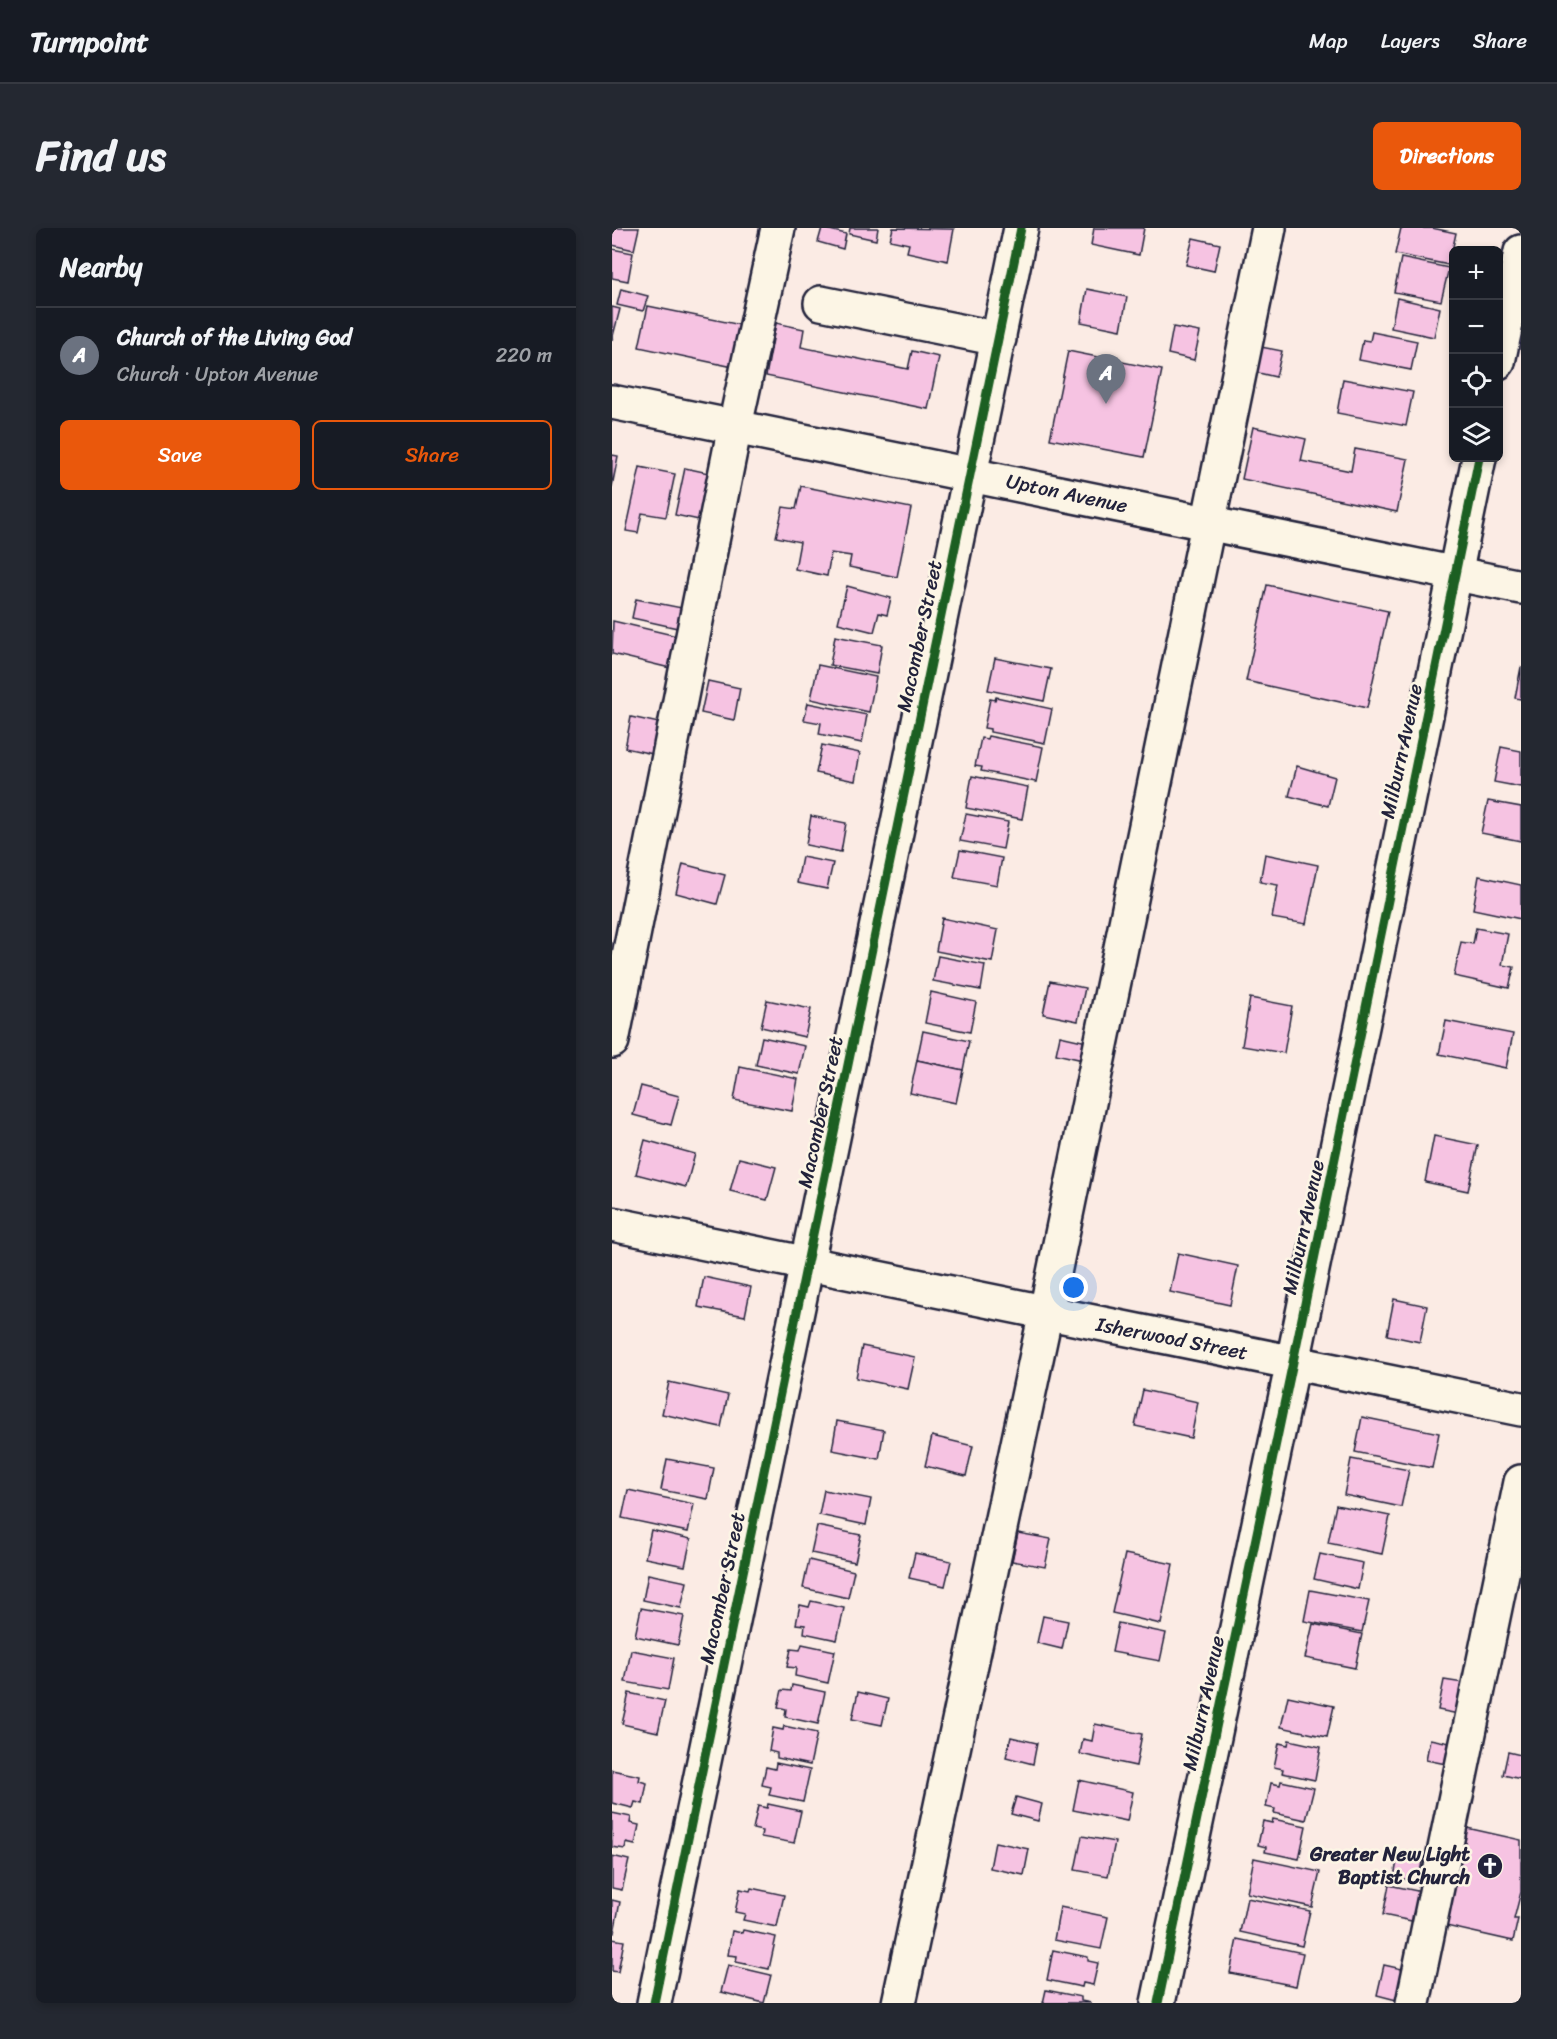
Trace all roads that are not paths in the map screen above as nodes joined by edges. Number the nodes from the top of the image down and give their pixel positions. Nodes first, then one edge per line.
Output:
1 (778, 228) edge
2 (1022, 228) edge
3 (1269, 228) edge
4 (1521, 252) edge
5 (821, 303) dead end
6 (999, 339) junction
7 (1500, 354) edge
8 (612, 402) edge
9 (735, 426) junction
10 (1478, 462) edge
11 (971, 473) junction
12 (1209, 522) junction
13 (1456, 573) junction
14 (1521, 587) edge
15 (612, 1041) edge
16 (612, 1224) edge
17 (807, 1263) junction
18 (1046, 1312) junction
19 (1293, 1362) junction
20 (1521, 1409) edge
21 (1521, 1482) edge
22 (654, 2003) edge
23 (899, 2003) edge
24 (1158, 2003) edge
25 (1413, 2003) edge

1 - 9 street
2 - 6 street, Macomber Street
3 - 12 street
4 - 7 street
5 - 6 street
6 - 11 street, Macomber Street
8 - 9 street, Upton Avenue
9 - 11 street, Upton Avenue
9 - 15 street
10 - 13 street, Milburn Avenue
11 - 12 street, Upton Avenue
11 - 17 street, Macomber Street
12 - 13 street, Upton Avenue
12 - 18 street
13 - 14 street, Upton Avenue
13 - 19 street, Milburn Avenue
16 - 17 street, Isherwood Street
17 - 18 street, Isherwood Street
17 - 22 street, Macomber Street
18 - 19 street, Isherwood Street
18 - 23 street
19 - 20 street, Isherwood Street
19 - 24 street, Milburn Avenue
21 - 25 street

